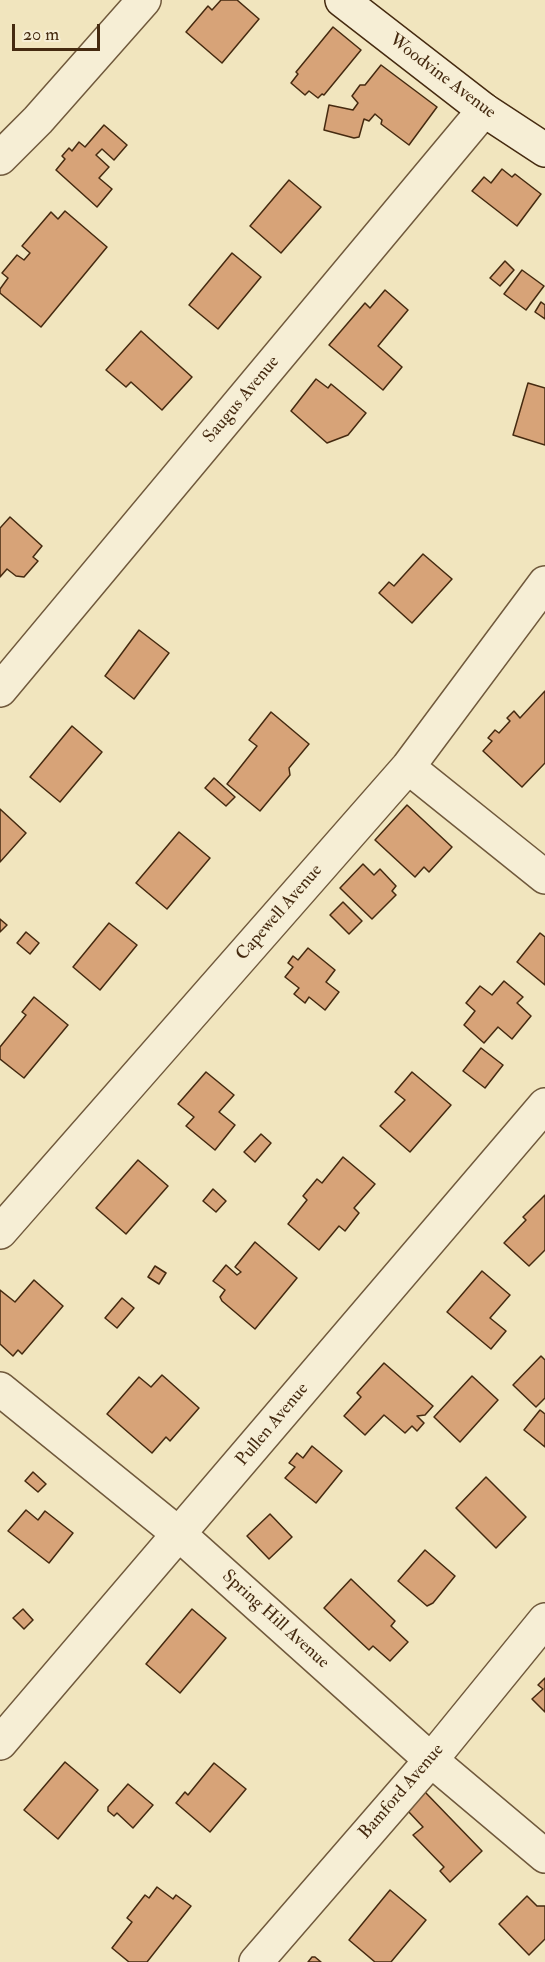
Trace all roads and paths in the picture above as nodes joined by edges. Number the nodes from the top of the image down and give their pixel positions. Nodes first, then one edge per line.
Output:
1 (144, 0) edge
2 (342, 0) edge
3 (484, 110) junction
4 (545, 150) edge
5 (0, 158) edge
6 (545, 583) edge
7 (0, 690) edge
8 (408, 767) junction
9 (545, 877) edge
10 (545, 1105) edge
11 (0, 1232) edge
12 (0, 1389) edge
13 (180, 1535) junction
14 (545, 1620) edge
15 (0, 1743) edge
16 (430, 1760) junction
17 (545, 1856) edge
18 (256, 1962) edge

1 - 5 street
2 - 3 street, Woodvine Avenue
3 - 4 street, Woodvine Avenue
3 - 7 street, Saugus Avenue
6 - 8 street, Capewell Avenue
8 - 9 street
8 - 11 street, Capewell Avenue
10 - 13 street, Pullen Avenue
12 - 13 street, Spring Hill Avenue
13 - 15 street, Pullen Avenue
13 - 16 street, Spring Hill Avenue
14 - 16 street, Bamford Avenue
16 - 17 street, Spring Hill Avenue
16 - 18 street, Bamford Avenue

